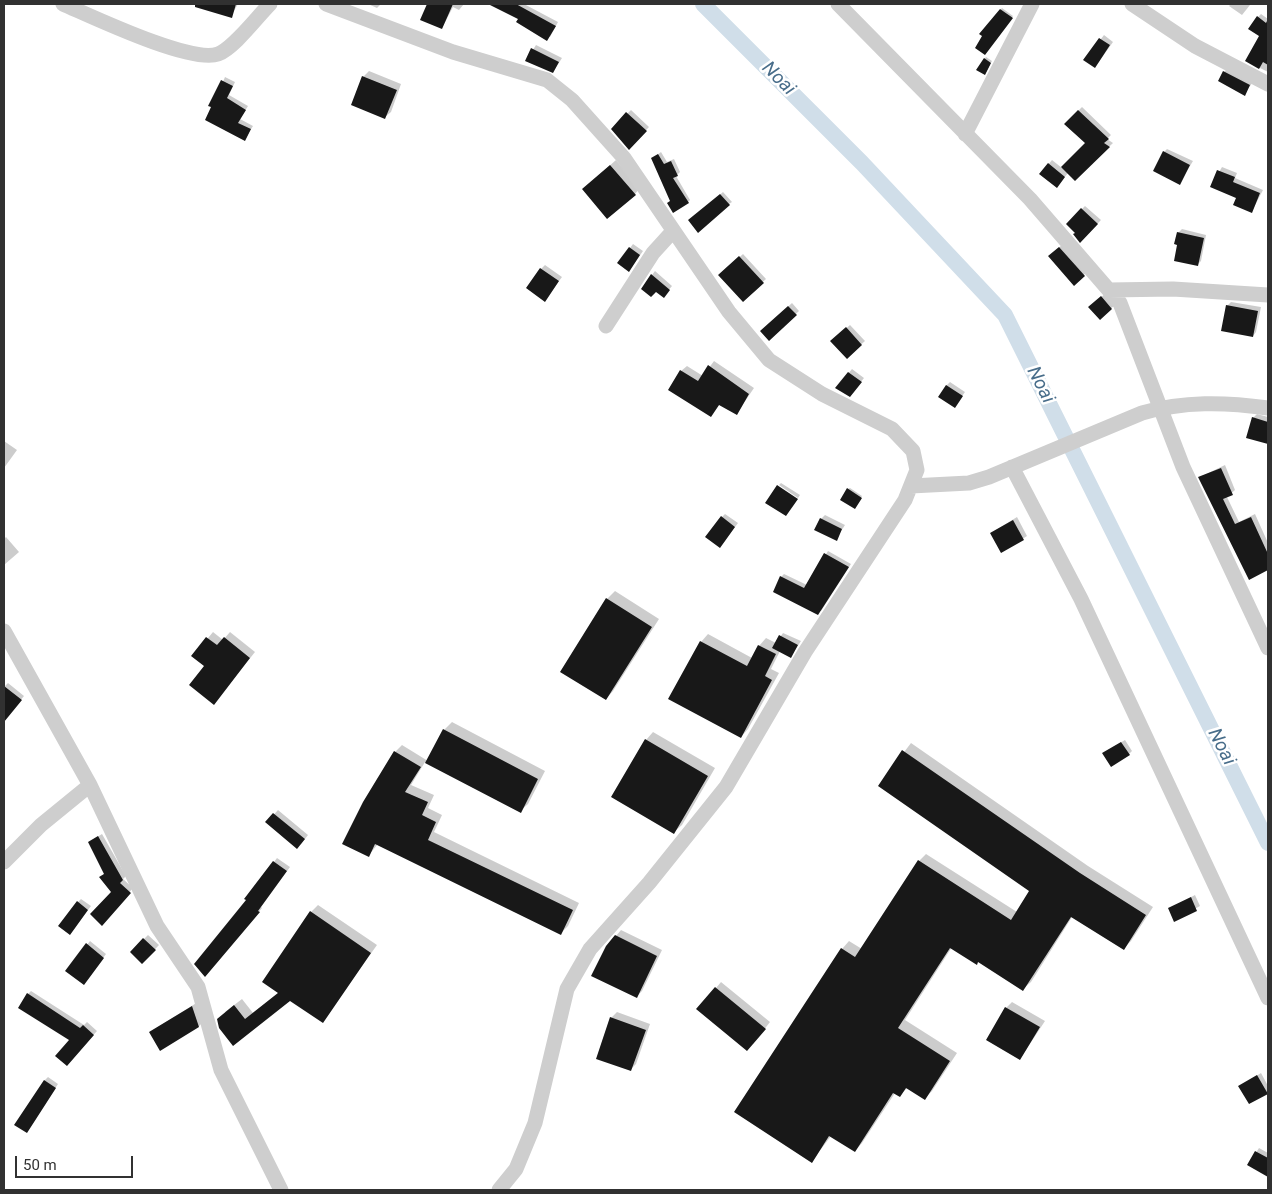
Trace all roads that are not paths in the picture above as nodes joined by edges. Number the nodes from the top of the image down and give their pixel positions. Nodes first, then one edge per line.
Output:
1 (63, 4) edge
2 (270, 4) edge
3 (326, 4) edge
4 (838, 4) edge
5 (1032, 4) edge
6 (1132, 4) edge
7 (1268, 84) edge
8 (966, 134) junction
9 (673, 231) junction
10 (1109, 290) junction
11 (1267, 292) edge
12 (606, 326) dead end
13 (1160, 408) junction
14 (1268, 408) edge
15 (1012, 467) junction
16 (911, 486) junction
17 (4, 631) edge
18 (1268, 648) edge
19 (90, 786) junction
20 (4, 862) edge
21 (1268, 998) edge
22 (281, 1190) edge
23 (499, 1190) edge

1 - 2 street
3 - 9 street
4 - 8 street
5 - 8 street
6 - 7 street
8 - 10 street
9 - 12 street
9 - 16 street
10 - 11 street
10 - 13 street
13 - 14 street
13 - 15 street
13 - 18 street
15 - 16 street
15 - 21 street
16 - 23 street
17 - 19 street
19 - 20 street
19 - 22 street

